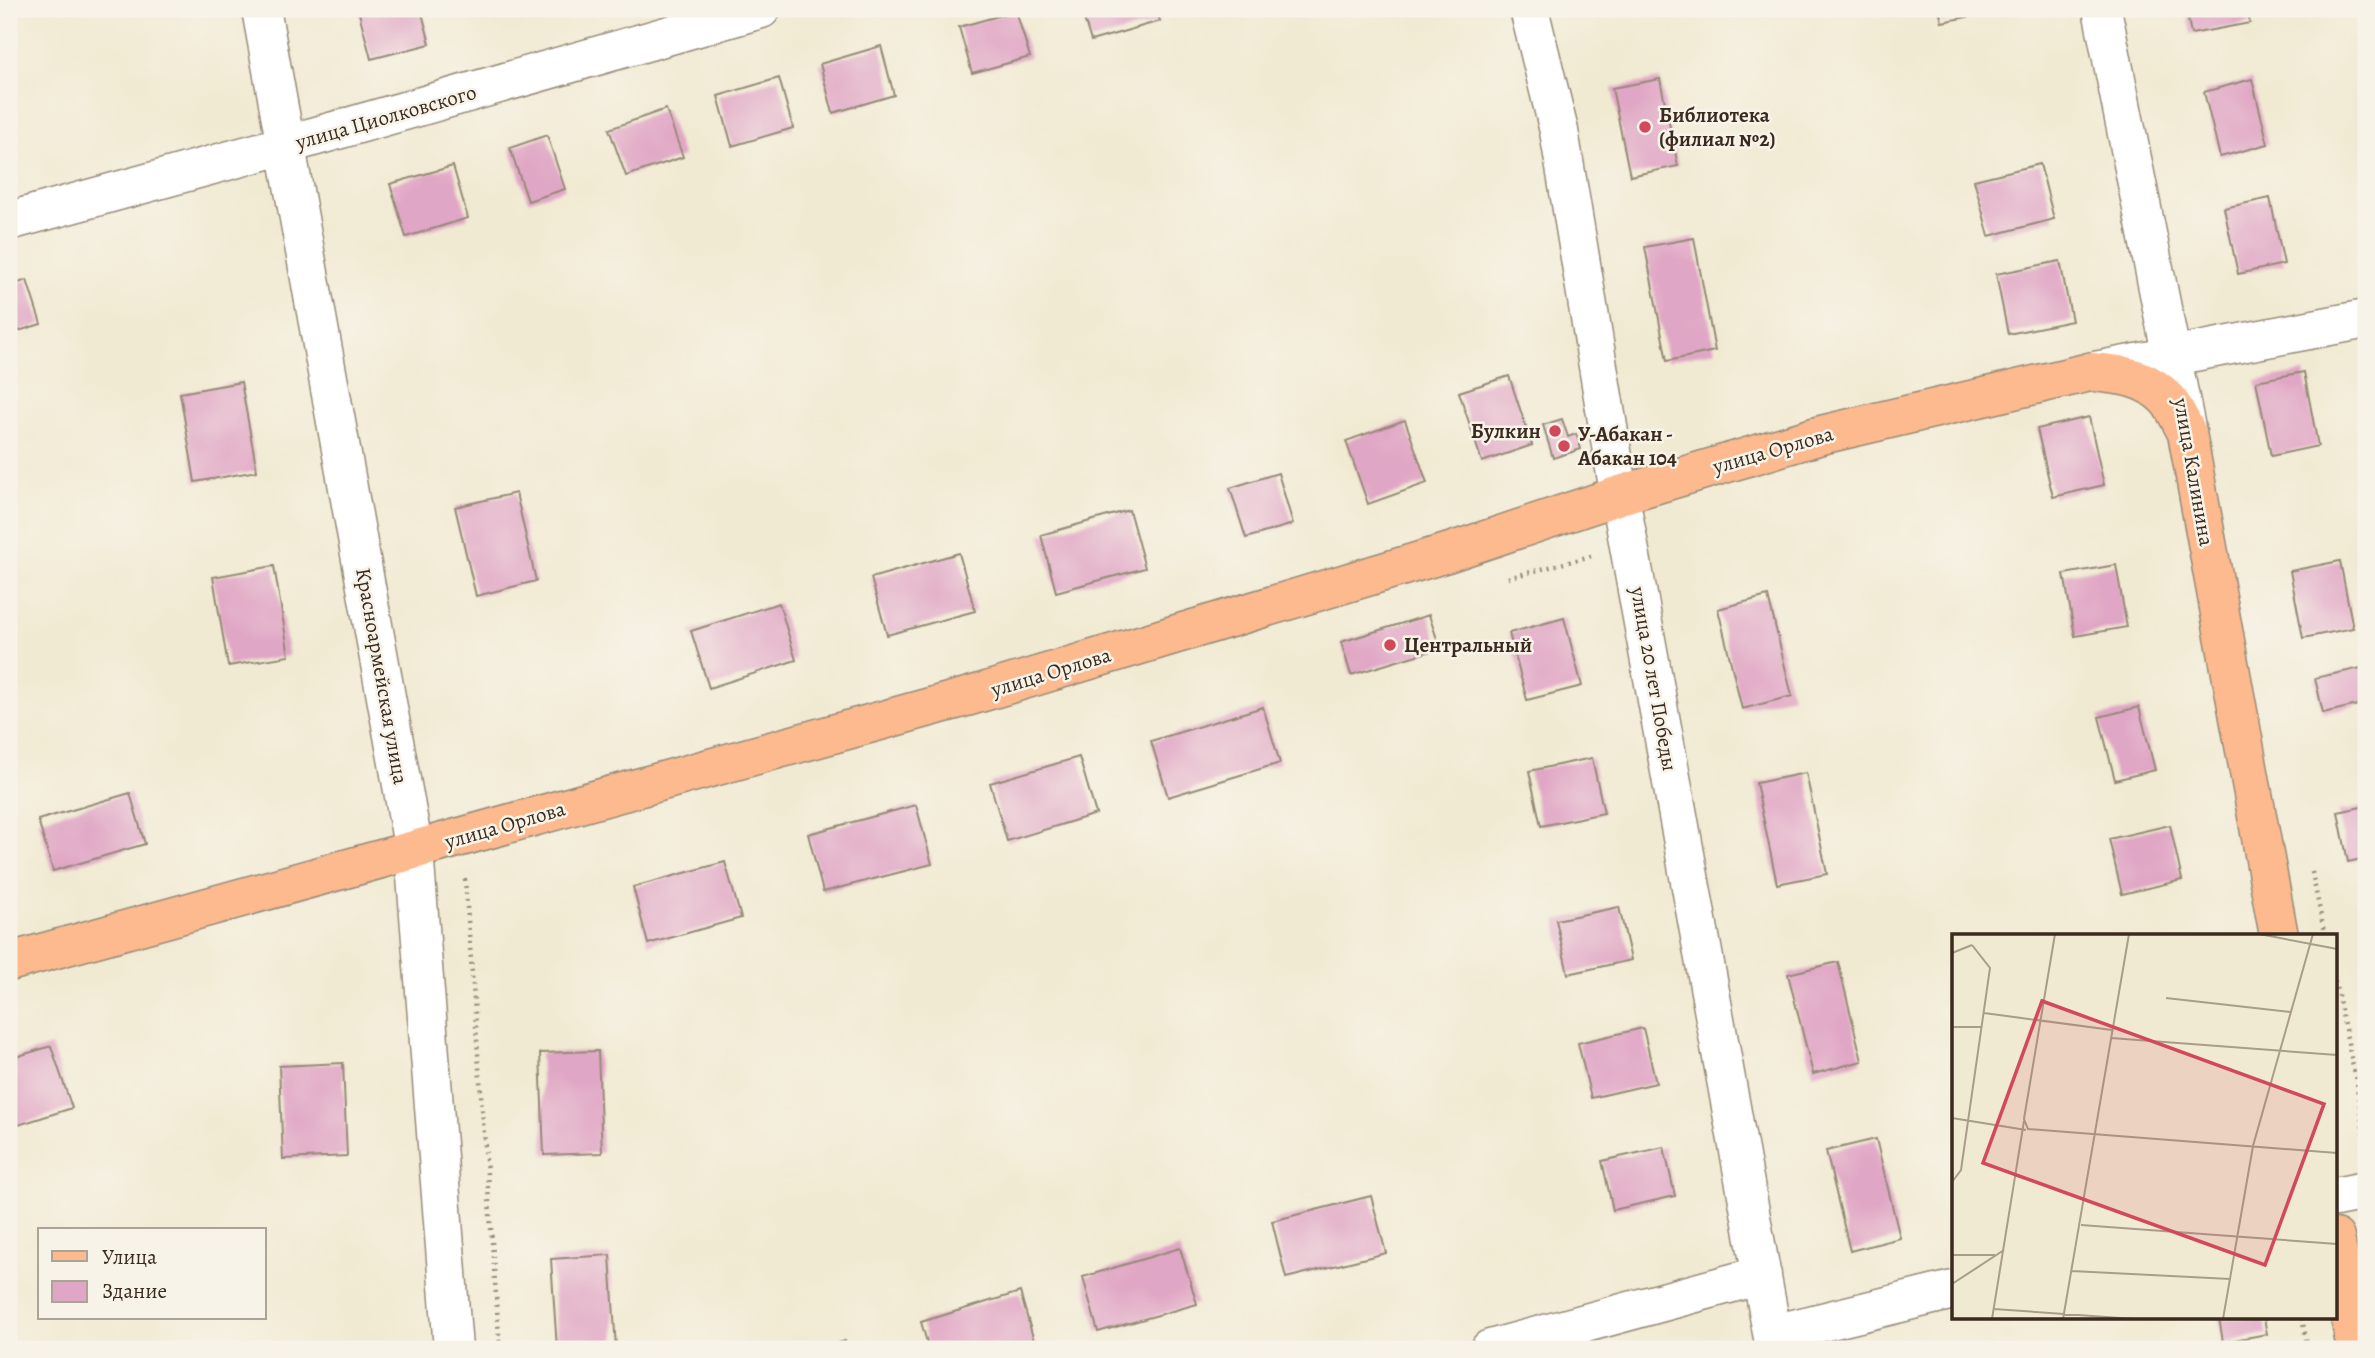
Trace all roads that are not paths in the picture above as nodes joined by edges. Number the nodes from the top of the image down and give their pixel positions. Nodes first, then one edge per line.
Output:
1 (261, 9) edge
2 (761, 9) edge
3 (1529, 9) edge
4 (2102, 9) edge
5 (285, 145) junction
6 (9, 221) edge
7 (2366, 319) edge
8 (2172, 355) junction
9 (2090, 372) junction
10 (2187, 433) junction
11 (1620, 495) junction
12 (414, 851) junction
13 (2279, 934) edge
14 (9, 962) edge
15 (2366, 1191) edge
16 (2336, 1197) edge
17 (2336, 1243) edge
18 (1762, 1275) junction
19 (1952, 1290) edge
20 (1774, 1342) edge
21 (453, 1349) edge
22 (1490, 1349) edge
23 (2356, 1349) edge

1 - 5 street, Красноармейская улица
2 - 5 street, улица Циолковского
3 - 11 street, улица 20 лет Победы
4 - 8 street, улица Калинина
5 - 6 street, улица Циолковского
5 - 12 street, Красноармейская улица
7 - 8 street
8 - 9 street
8 - 10 street, улица Калинина
9 - 10 main road, улица Орлова
9 - 11 main road, улица Орлова
10 - 13 main road, улица Калинина
11 - 12 main road, улица Орлова
11 - 18 street, улица 20 лет Победы
12 - 14 main road, улица Орлова
12 - 21 street, Красноармейская улица
15 - 16 street
17 - 23 main road
18 - 20 street, улица 20 лет Победы
18 - 22 street
19 - 20 street

